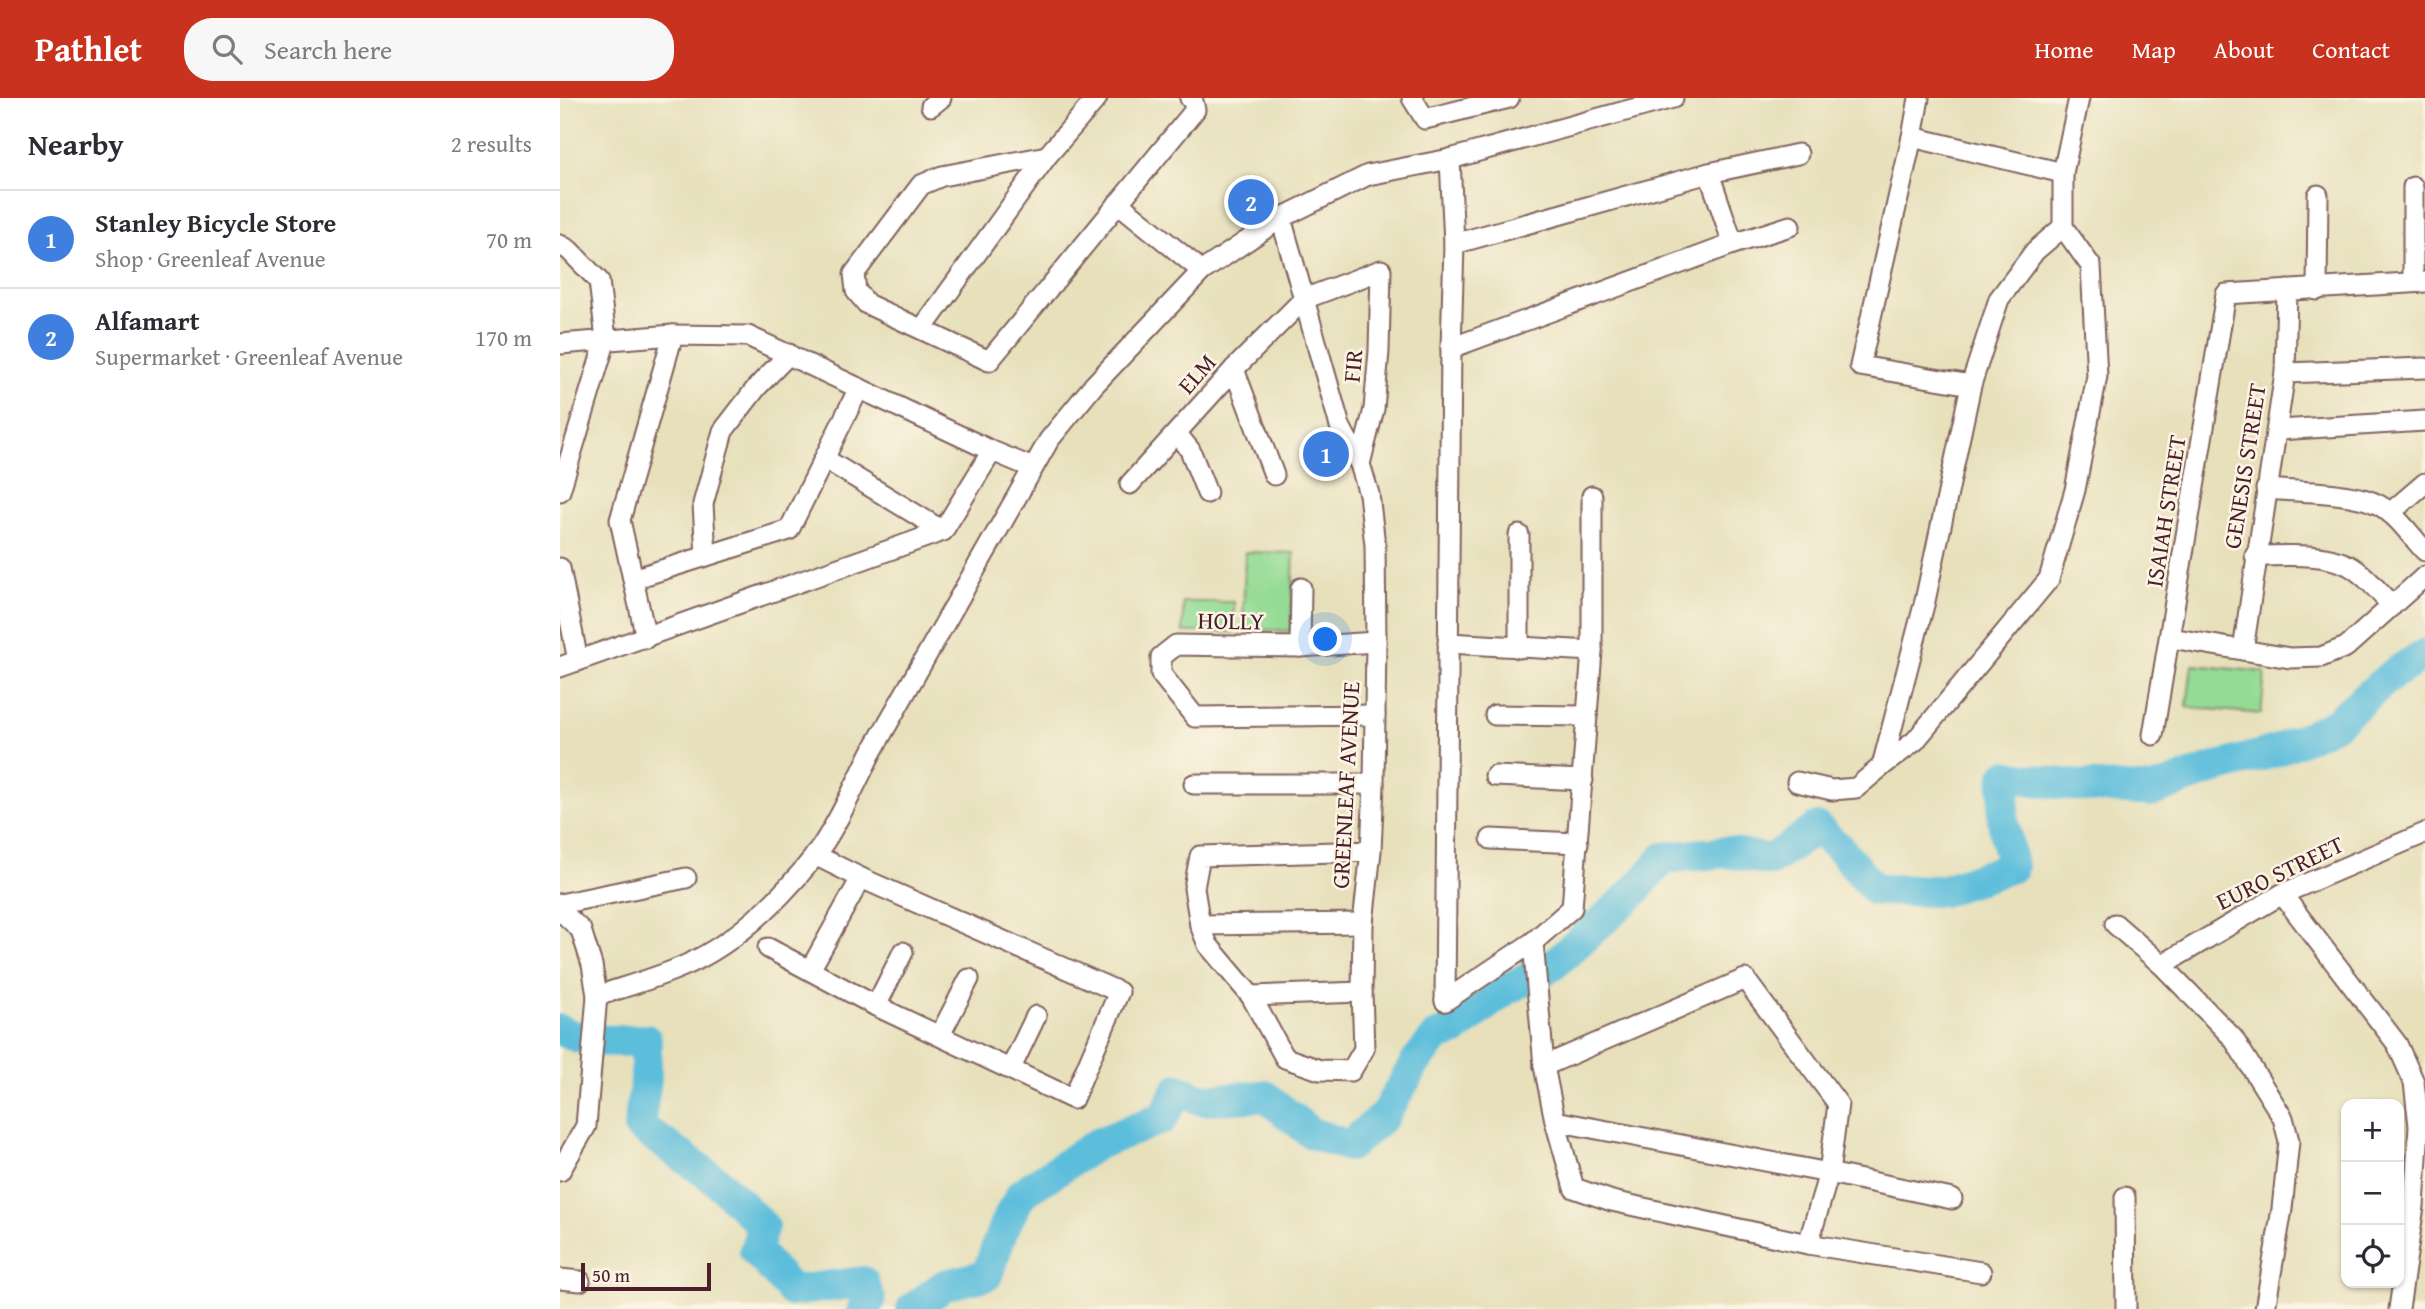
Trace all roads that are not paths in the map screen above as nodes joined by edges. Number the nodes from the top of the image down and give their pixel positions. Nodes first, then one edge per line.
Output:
1 (1097, 98) edge
2 (1190, 98) edge
3 (1412, 98) edge
4 (1508, 98) edge
5 (1673, 98) edge
6 (1919, 98) edge
7 (2079, 98) edge
8 (1485, 101) edge
9 (1636, 103) edge
10 (1912, 137) junction
11 (1798, 154) dead end
12 (1047, 156) junction
13 (1450, 159) junction
14 (1709, 173) junction
15 (2063, 173) junction
16 (2413, 187) dead end
17 (2318, 195) dead end
18 (1118, 203) junction
19 (1281, 218) junction
20 (1790, 226) dead end
21 (2063, 227) junction
22 (1454, 244) junction
23 (1733, 244) junction
24 (560, 245) edge
25 (1202, 271) junction
26 (2419, 282) edge
27 (2287, 290) junction
28 (2317, 290) junction
29 (1304, 299) junction
30 (922, 329) junction
31 (673, 335) junction
32 (606, 339) junction
33 (560, 344) edge
34 (1451, 348) junction
35 (789, 354) junction
36 (2425, 368) edge
37 (1234, 369) junction
38 (2285, 373) junction
39 (1971, 385) junction
40 (859, 388) junction
41 (2425, 421) edge
42 (2277, 430) junction
43 (1177, 434) junction
44 (992, 451) junction
45 (825, 459) junction
46 (1360, 464) junction
47 (1033, 468) junction
48 (1274, 475) dead end
49 (2425, 483) edge
50 (1130, 484) dead end
51 (2266, 489) junction
52 (560, 491) edge
53 (1207, 493) dead end
54 (1592, 496) dead end
55 (2390, 513) junction
56 (943, 531) junction
57 (1519, 535) dead end
58 (2425, 551) edge
59 (706, 556) junction
60 (2255, 556) junction
61 (560, 568) edge
62 (2425, 576) edge
63 (633, 579) junction
64 (1301, 588) dead end
65 (2392, 606) junction
66 (646, 638) junction
67 (2171, 638) junction
68 (1376, 642) junction
69 (1448, 643) junction
70 (1300, 647) junction
71 (1519, 648) junction
72 (1592, 650) junction
73 (2243, 650) junction
74 (569, 664) edge
75 (1375, 715) junction
76 (1495, 715) dead end
77 (1587, 716) junction
78 (2153, 735) dead end
79 (1882, 766) junction
80 (1495, 776) dead end
81 (1583, 780) junction
82 (1797, 782) dead end
83 (1194, 784) dead end
84 (1374, 784) junction
85 (2425, 833) edge
86 (1491, 839) dead end
87 (1578, 843) junction
88 (1371, 851) junction
89 (816, 855) junction
90 (686, 878) dead end
91 (861, 878) junction
92 (2282, 894) junction
93 (560, 904) edge
94 (560, 910) edge
95 (1363, 923) junction
96 (2115, 924) dead end
97 (1200, 925) junction
98 (768, 948) dead end
99 (1533, 948) junction
100 (903, 952) dead end
101 (2162, 965) junction
102 (810, 970) junction
103 (969, 979) dead end
104 (1362, 992) junction
105 (597, 996) junction
106 (1251, 996) junction
107 (876, 1006) junction
108 (1036, 1016) dead end
109 (940, 1035) junction
110 (1544, 1066) junction
111 (1011, 1068) junction
112 (1555, 1121) junction
113 (560, 1171) edge
114 (1829, 1173) junction
115 (2125, 1197) dead end
116 (1951, 1199) dead end
117 (1808, 1244) junction
118 (1981, 1272) dead end
119 (560, 1279) edge
120 (580, 1281) dead end
121 (2126, 1309) edge
122 (2264, 1309) edge
123 (2399, 1309) edge

1 - 12 street
2 - 18 street
3 - 8 street
4 - 8 street
5 - 9 street
6 - 10 street
7 - 15 street
9 - 13 street
10 - 15 street
10 - 39 street
11 - 14 street
12 - 30 street
12 - 30 street
13 - 19 street
13 - 22 street
14 - 22 street
14 - 23 street
15 - 21 street
16 - 26 street
17 - 28 street
18 - 25 street
18 - 30 street
19 - 25 street
19 - 29 street, GREENLEAF AVENUE
20 - 23 street
21 - 39 street
21 - 79 street
22 - 34 street
23 - 34 street
24 - 32 street
25 - 47 street
26 - 28 street
27 - 28 street
27 - 38 street, GENESIS STREET
27 - 67 street, ISAIAH STREET
29 - 37 street, ELM
29 - 46 street, GREENLEAF AVENUE
29 - 46 street, FIR
31 - 32 street
31 - 35 street
31 - 63 street
32 - 33 street
32 - 52 street
34 - 69 street
35 - 40 street
35 - 59 street
36 - 38 street
37 - 43 street, ELM
37 - 48 street
38 - 42 street, GENESIS STREET
39 - 79 street
40 - 44 street
40 - 45 street
41 - 42 street
42 - 51 street, GENESIS STREET
43 - 50 street, ELM
43 - 53 street
44 - 47 street
44 - 56 street
45 - 56 street
45 - 59 street
46 - 68 street, GREENLEAF AVENUE
47 - 89 street
49 - 55 street
51 - 55 street
51 - 60 street, GENESIS STREET
54 - 72 street
55 - 58 street
56 - 66 street
57 - 71 street
59 - 63 street
60 - 65 street
60 - 73 street, GENESIS STREET
61 - 74 street
62 - 65 street
63 - 66 street
64 - 70 street
65 - 73 street
66 - 74 street
67 - 73 street
67 - 78 street, ISAIAH STREET
68 - 70 street, HOLLY
68 - 75 street, GREENLEAF AVENUE
69 - 71 street
69 - 99 street
70 - 75 street, HOLLY
71 - 72 street
72 - 77 street
75 - 84 street, GREENLEAF AVENUE
76 - 77 street
77 - 81 street
79 - 82 street
80 - 81 street
81 - 87 street
83 - 84 street
84 - 88 street, GREENLEAF AVENUE
85 - 92 street, EURO STREET
86 - 87 street
87 - 99 street
88 - 95 street, GREENLEAF AVENUE
88 - 97 street
89 - 91 street
89 - 105 street
90 - 93 street
91 - 102 street
91 - 111 street
92 - 101 street, EURO STREET
92 - 123 street
94 - 105 street
95 - 97 street
95 - 104 street, GREENLEAF AVENUE
96 - 101 street
97 - 106 street
98 - 102 street
99 - 110 street
100 - 107 street
101 - 122 street
102 - 107 street
103 - 109 street
104 - 106 street
104 - 106 street, GREENLEAF AVENUE
105 - 113 street
107 - 109 street
108 - 111 street
109 - 111 street
110 - 112 street
110 - 114 street
112 - 114 street
112 - 117 street
114 - 116 street
114 - 117 street
115 - 121 street
117 - 118 street
119 - 120 street

